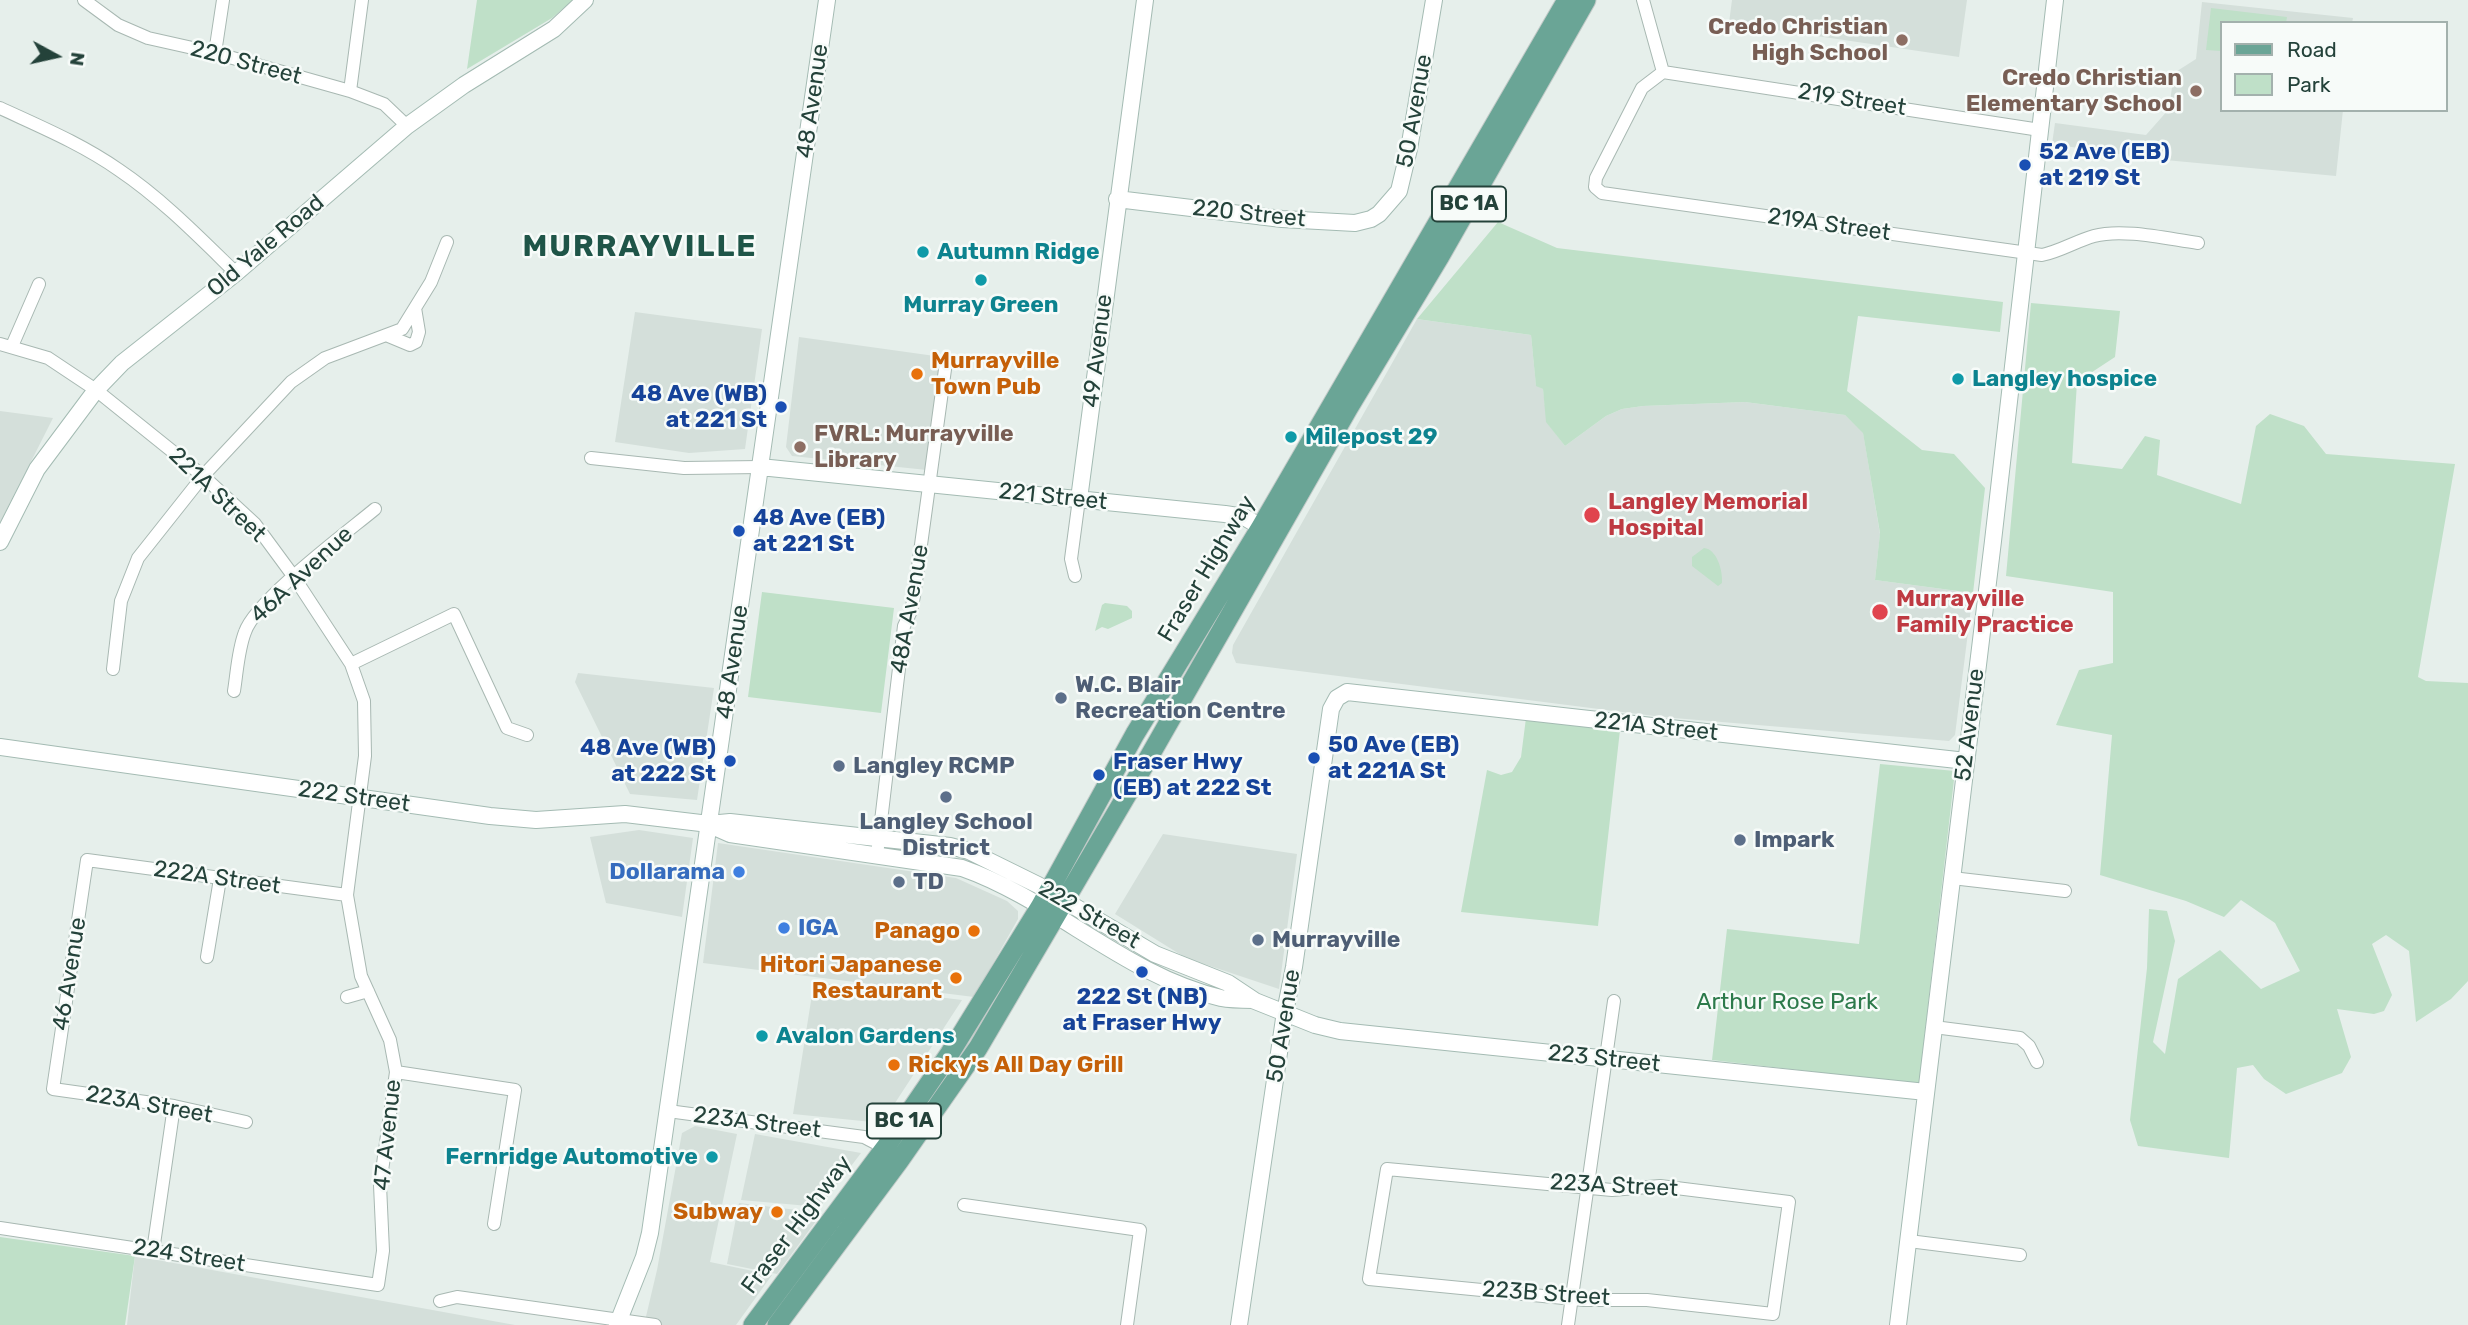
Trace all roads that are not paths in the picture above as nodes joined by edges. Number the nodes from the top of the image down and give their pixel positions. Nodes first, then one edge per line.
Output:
1 (84, 0) edge
2 (223, 0) edge
3 (362, 0) edge
4 (585, 0) edge
5 (827, 0) edge
6 (1145, 0) edge
7 (1434, 0) edge
8 (1567, 0) edge
9 (1586, 0) edge
10 (1643, 0) edge
11 (2055, 0) edge
12 (215, 53) junction
13 (1663, 72) junction
14 (350, 91) junction
15 (0, 108) edge
16 (407, 126) junction
17 (2040, 130) junction
18 (1117, 199) junction
19 (1379, 214) joint
20 (447, 242) dead end
21 (2198, 243) dead end
22 (2026, 253) junction
23 (236, 273) junction
24 (39, 284) dead end
25 (415, 308) junction
26 (387, 335) junction
27 (6, 345) edge
28 (946, 362) dead end
29 (96, 390) junction
30 (591, 458) dead end
31 (760, 467) junction
32 (203, 476) junction
33 (929, 484) junction
34 (1079, 499) junction
35 (375, 509) dead end
36 (1261, 527) junction
37 (0, 542) edge
38 (1075, 576) dead end
39 (294, 577) junction
40 (351, 664) junction
41 (113, 670) dead end
42 (234, 691) dead end
43 (1347, 692) joint
44 (527, 735) dead end
45 (0, 747) edge
46 (1966, 761) junction
47 (359, 797) junction
48 (709, 824) junction
49 (880, 838) junction
50 (877, 855) junction
51 (87, 860) joint
52 (1952, 878) junction
53 (220, 879) junction
54 (2065, 891) dead end
55 (347, 894) junction
56 (1052, 904) junction
57 (207, 957) dead end
58 (368, 990) junction
59 (347, 998) dead end
60 (1614, 1001) dead end
61 (1285, 1012) junction
62 (1934, 1027) junction
63 (1607, 1059) junction
64 (2037, 1062) dead end
65 (396, 1072) junction
66 (53, 1089) joint
67 (1926, 1092) junction
68 (174, 1106) junction
69 (668, 1111) junction
70 (246, 1122) dead end
71 (885, 1148) junction
72 (1387, 1169) joint
73 (1587, 1187) junction
74 (964, 1205) dead end
75 (494, 1224) dead end
76 (0, 1228) edge
77 (1909, 1241) junction
78 (153, 1251) junction
79 (1782, 1253) joint
80 (2020, 1255) dead end
81 (378, 1285) joint
82 (1572, 1298) junction
83 (440, 1301) dead end
84 (619, 1323) edge
85 (655, 1325) edge
86 (753, 1325) edge
87 (777, 1325) edge
88 (1127, 1325) edge
89 (1239, 1325) edge
90 (1568, 1325) edge
91 (1898, 1325) edge

1 - 12 street, 220 Street
2 - 12 street
3 - 14 street
4 - 16 street, Old Yale Road
5 - 31 street, 48 Avenue
6 - 18 street, 49 Avenue
7 - 19 street, 50 Avenue
8 - 36 main road, Fraser Highway / BC 1A
9 - 56 main road, Fraser Highway / BC 1A
10 - 13 street
11 - 17 street, 52 Avenue
12 - 14 street, 220 Street
13 - 17 street, 219 Street
13 - 22 street, 219A Street
14 - 16 street, 220 Street
15 - 23 street
16 - 23 street, Old Yale Road
17 - 22 street, 52 Avenue
18 - 19 street, 220 Street
18 - 34 street, 49 Avenue
20 - 25 street
21 - 22 street, 219A Street
22 - 46 street, 52 Avenue
23 - 29 street, Old Yale Road
24 - 27 street
25 - 26 street
25 - 26 street
26 - 32 street
27 - 29 street, 221A Street
28 - 33 street, 48A Avenue
29 - 32 street, 221A Street
29 - 37 street, Old Yale Road
30 - 31 street, 221 Street
31 - 33 street, 221 Street
31 - 48 street, 48 Avenue
32 - 39 street, 221A Street
32 - 41 street
33 - 34 street, 221 Street
33 - 49 street, 48A Avenue
34 - 36 street, 221 Street
34 - 38 street, 49 Avenue
35 - 39 street, 46A Avenue
36 - 56 main road, Fraser Highway / BC 1A
39 - 40 street, 221A Street
39 - 42 street, 46A Avenue
40 - 44 street
40 - 47 street, 221A Street
43 - 46 street, 221A Street
43 - 61 street, 50 Avenue
45 - 47 street, 222 Street
46 - 52 street, 52 Avenue
47 - 48 street, 222 Street
47 - 55 street, 47 Avenue
48 - 49 street, 222 Street
48 - 50 street, 222 Street
48 - 69 street, 48 Avenue
49 - 50 street, 48A Avenue
49 - 56 street, 222 Street
50 - 56 street, 222 Street
51 - 53 street, 222A Street
51 - 66 street, 46 Avenue
52 - 54 street
52 - 62 street, 52 Avenue
53 - 55 street, 222A Street
53 - 57 street
55 - 58 street, 47 Avenue
56 - 61 street, 222 Street
56 - 71 main road, Fraser Highway / BC 1A
56 - 87 main road, Fraser Highway / BC 1A
58 - 59 street
58 - 65 street, 47 Avenue
60 - 63 street
61 - 63 street, 223 Street
61 - 89 street, 50 Avenue
62 - 64 street
62 - 67 street, 52 Avenue
63 - 67 street, 223 Street
63 - 73 street
65 - 75 street
65 - 81 street, 47 Avenue
66 - 68 street, 223A Street
67 - 77 street, 52 Avenue
68 - 70 street, 223A Street
68 - 78 street
69 - 71 street, 223A Street
69 - 84 street, 48 Avenue
71 - 86 main road, Fraser Highway / BC 1A
72 - 73 street, 223A Street
72 - 82 street, 223B Street
73 - 79 street, 223A Street
73 - 82 street
74 - 88 street
76 - 78 street, 224 Street
77 - 80 street
77 - 91 street, 52 Avenue
78 - 81 street, 224 Street
79 - 82 street, 223B Street
82 - 90 street
83 - 84 street
84 - 85 street

